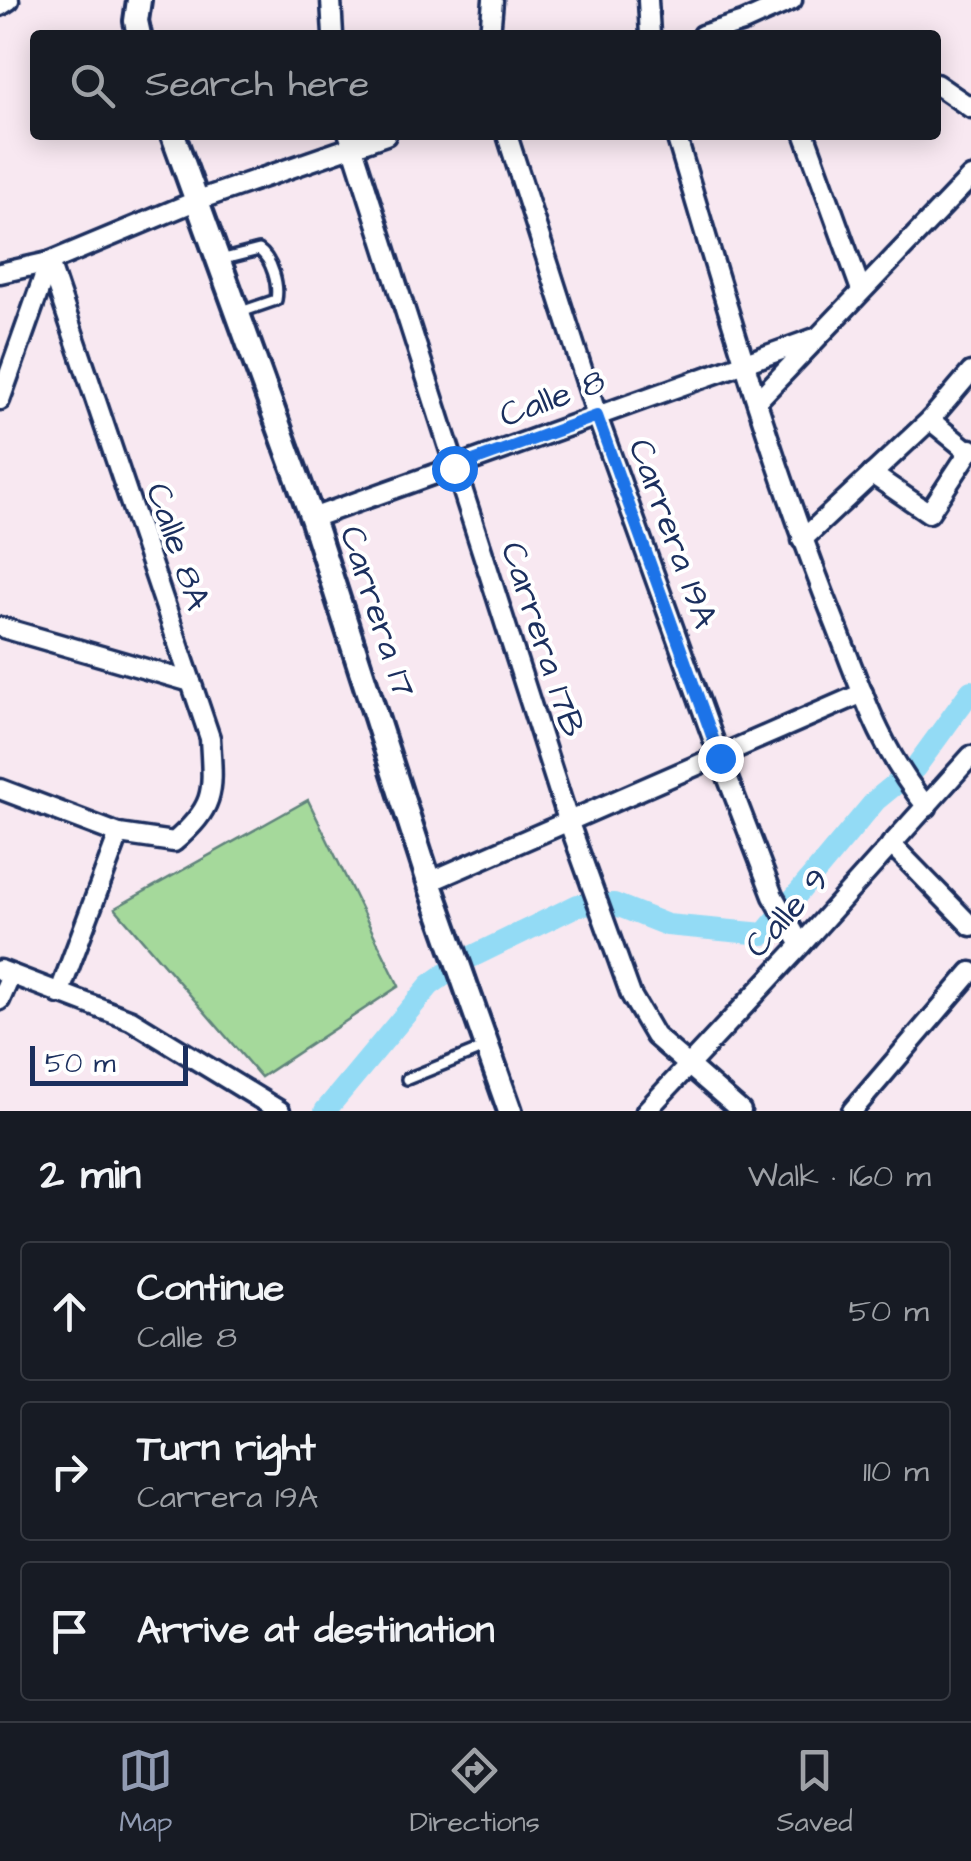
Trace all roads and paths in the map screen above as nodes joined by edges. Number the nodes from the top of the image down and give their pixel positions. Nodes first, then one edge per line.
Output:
1 (8, 0) edge
2 (331, 0) edge
3 (493, 0) edge
4 (648, 0) edge
5 (792, 0) edge
6 (0, 6) edge
7 (333, 30) edge
8 (490, 30) edge
9 (650, 30) edge
10 (718, 30) edge
11 (941, 87) edge
12 (971, 108) edge
13 (175, 140) edge
14 (350, 140) edge
15 (509, 140) edge
16 (677, 140) edge
17 (807, 140) edge
18 (971, 176) edge
19 (198, 200) junction
20 (220, 260) junction
21 (49, 262) junction
22 (0, 274) edge
23 (862, 290) junction
24 (238, 313) junction
25 (815, 338) junction
26 (744, 364) junction
27 (971, 372) edge
28 (0, 400) edge
29 (758, 401) junction
30 (597, 416) junction
31 (930, 420) junction
32 (969, 450) edge
33 (454, 468) junction
34 (872, 474) junction
35 (312, 518) junction
36 (802, 540) junction
37 (0, 627) edge
38 (191, 682) junction
39 (863, 693) junction
40 (971, 756) edge
41 (720, 758) junction
42 (0, 790) edge
43 (927, 807) junction
44 (569, 823) junction
45 (120, 834) junction
46 (891, 844) junction
47 (429, 882) junction
48 (971, 926) edge
49 (802, 945) junction
50 (5, 972) edge
51 (971, 972) edge
52 (59, 994) junction
53 (0, 1000) edge
54 (486, 1047) junction
55 (687, 1066) junction
56 (408, 1079) dead end
57 (280, 1111) edge
58 (510, 1111) edge
59 (646, 1111) edge
60 (742, 1111) edge
61 (852, 1111) edge

1 - 6 street
2 - 7 street
3 - 8 street
4 - 9 street
5 - 10 street
11 - 12 street
13 - 19 street, Carrera 17
14 - 19 street
14 - 33 street, Carrera 17B
15 - 30 street, Carrera 19A
16 - 26 street
17 - 23 street
18 - 23 street, Calle 8
19 - 20 street, Carrera 17
19 - 21 street
20 - 24 street, Carrera 17
20 - 24 lane
21 - 22 street
21 - 28 street
21 - 38 street, Calle 8A
23 - 25 street, Calle 8
24 - 35 street, Carrera 17
25 - 26 street, Calle 8
25 - 29 street, Calle 8
26 - 29 street
26 - 30 street, Calle 8
27 - 31 street
29 - 36 street
30 - 33 street, Calle 8
30 - 41 street, Carrera 19A
31 - 32 street
31 - 34 street
32 - 34 street
33 - 35 street, Calle 8
33 - 44 street, Carrera 17B
34 - 36 street
35 - 47 street, Carrera 17
36 - 39 street
37 - 38 street
38 - 45 street, Calle 8A
39 - 41 street
39 - 43 street
40 - 43 street, Calle 9
41 - 44 street
41 - 49 street, Carrera 19A
42 - 45 street
43 - 46 street, Calle 9
44 - 47 street
44 - 55 street, Carrera 17B
45 - 52 street
46 - 48 street
46 - 49 street, Calle 9
47 - 54 street, Carrera 17
49 - 55 street, Calle 9
50 - 52 street
50 - 53 street
51 - 61 street
52 - 57 street
54 - 56 lane
54 - 58 street, Carrera 17
55 - 59 street, Calle 9
55 - 60 street, Carrera 17B

